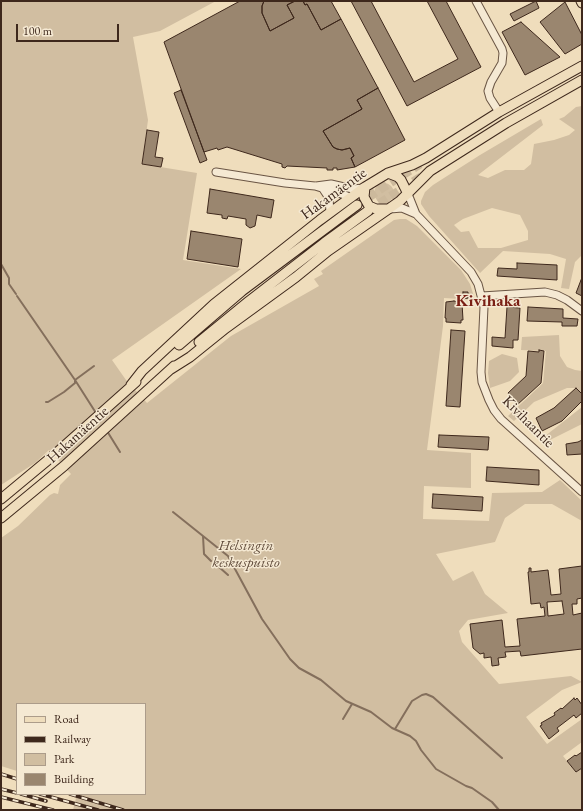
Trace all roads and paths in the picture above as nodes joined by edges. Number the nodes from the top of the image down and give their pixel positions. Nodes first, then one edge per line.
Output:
1 (476, 1) edge
2 (582, 66) edge
3 (582, 80) edge
4 (499, 112) junction
5 (506, 123) junction
6 (216, 172) dead end
7 (388, 173) junction
8 (315, 186) junction
9 (365, 188) junction
10 (323, 189) junction
11 (408, 194) junction
12 (354, 201) junction
13 (368, 208) junction
14 (388, 209) junction
15 (330, 213) junction
16 (416, 214) junction
17 (482, 296) junction
18 (582, 311) edge
19 (171, 369) junction
20 (131, 385) junction
21 (582, 492) edge
22 (1, 499) edge
23 (1, 518) edge

1 - 4 street
2 - 4 main road, Hakamäentie
3 - 5 main road, Hakamäentie
4 - 5 main road
4 - 7 main road, Hakamäentie
5 - 11 main road, Hakamäentie
6 - 8 street
7 - 9 main road, Hakamäentie
7 - 11 main road
8 - 9 street
8 - 10 street
9 - 12 main road, Hakamäentie
9 - 13 main road
10 - 12 street
10 - 15 street
11 - 14 main road, Hakamäentie
11 - 16 street, Kivihaantie
12 - 13 main road
12 - 15 main road, Hakamäentie
12 - 20 main road, Hakamäentie
13 - 14 main road
13 - 19 main road, Hakamäentie
14 - 16 street, Kivihaantie
14 - 19 main road, Hakamäentie
15 - 20 main road, Hakamäentie
16 - 17 street, Kivihaantie
17 - 18 street
17 - 21 street, Kivihaantie
19 - 23 main road, Hakamäentie
20 - 22 main road, Hakamäentie

